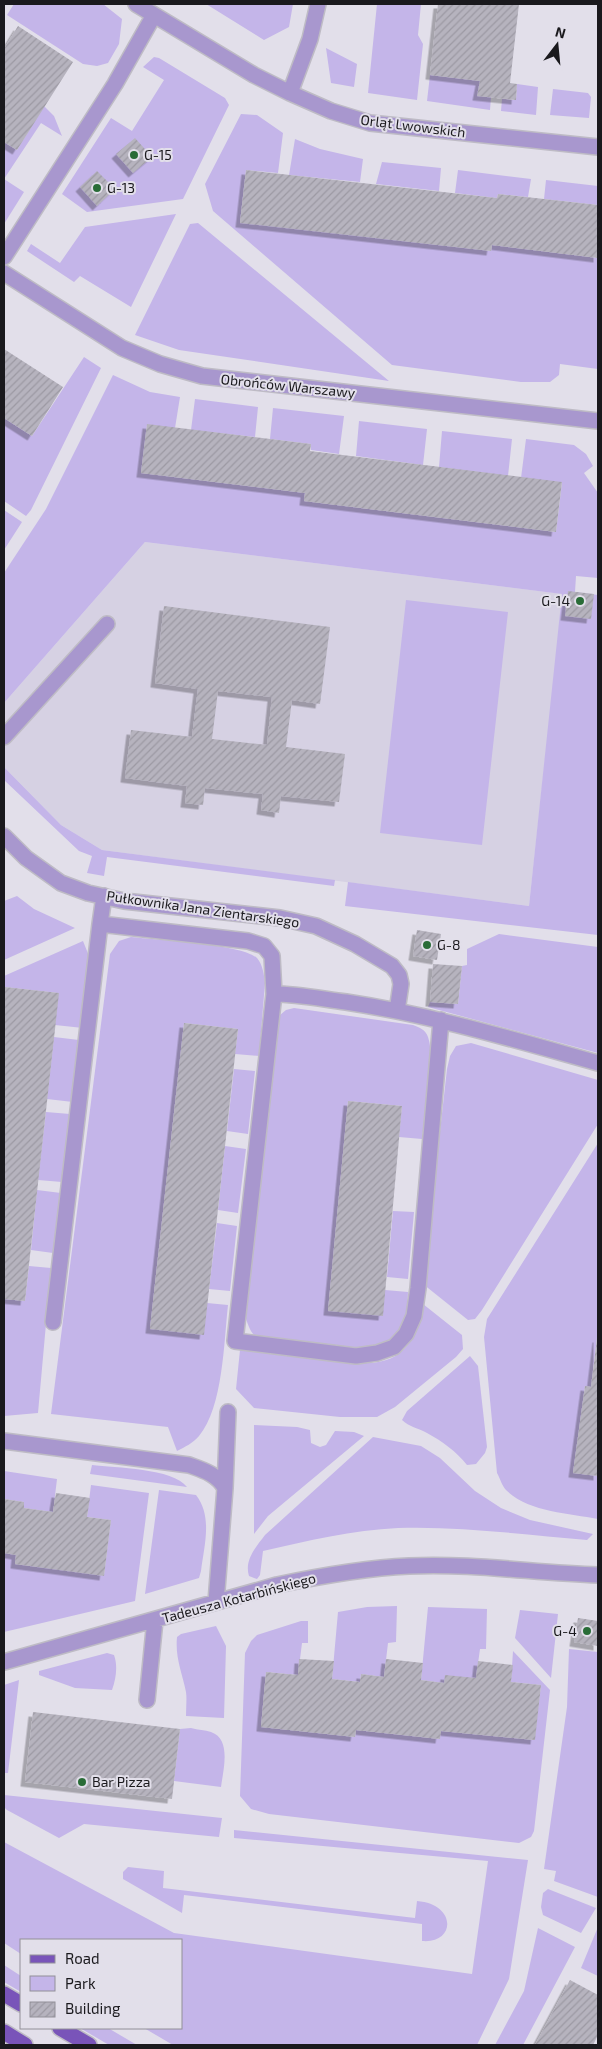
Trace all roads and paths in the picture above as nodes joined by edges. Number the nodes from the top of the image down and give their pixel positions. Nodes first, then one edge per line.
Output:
1 (136, 4) edge
2 (318, 4) edge
3 (154, 15) junction
4 (290, 93) junction
5 (598, 147) edge
6 (4, 257) edge
7 (4, 273) edge
8 (598, 421) edge
9 (107, 624) dead end
10 (4, 736) edge
11 (4, 836) edge
12 (104, 896) junction
13 (100, 924) junction
14 (274, 994) junction
15 (397, 1011) junction
16 (441, 1020) junction
17 (598, 1063) edge
18 (53, 1322) dead end
19 (228, 1412) dead end
20 (4, 1441) edge
21 (225, 1488) junction
22 (598, 1575) edge
23 (216, 1602) junction
24 (155, 1620) junction
25 (4, 1662) edge
26 (147, 1700) dead end
27 (4, 1994) edge
28 (20, 2003) edge
29 (62, 2029) edge
30 (4, 2032) edge
31 (25, 2045) edge
32 (88, 2045) edge

1 - 3 street, Orląt Lwowskich
2 - 4 street
3 - 4 street, Orląt Lwowskich
3 - 6 street
4 - 5 street, Orląt Lwowskich
7 - 8 street, Obrońców Warszawy
9 - 10 street
11 - 12 street, Pułkownika Jana Zientarskiego
12 - 13 street
12 - 15 street, Pułkownika Jana Zientarskiego
13 - 14 street
13 - 18 street
14 - 15 street
14 - 16 street
15 - 16 street
16 - 17 street
19 - 21 street
20 - 21 street
21 - 23 street
22 - 23 street, Tadeusza Kotarbińskiego
23 - 24 street, Tadeusza Kotarbińskiego
24 - 25 street, Tadeusza Kotarbińskiego
24 - 26 street
27 - 28 main road
29 - 32 main road
30 - 31 main road

